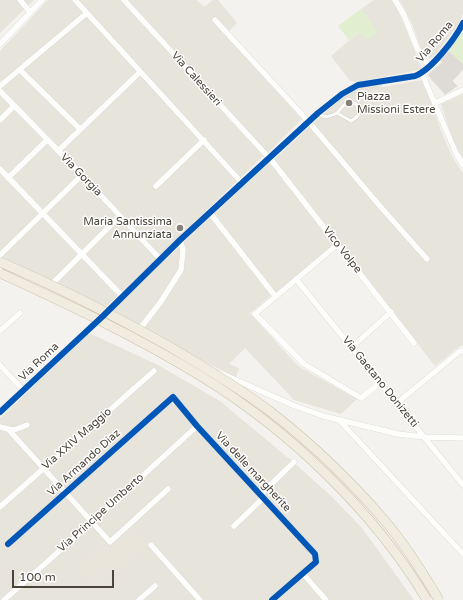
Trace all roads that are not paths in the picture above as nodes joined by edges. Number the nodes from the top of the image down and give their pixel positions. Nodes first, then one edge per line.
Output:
1 (20, 0) edge
2 (42, 0) edge
3 (76, 0) edge
4 (124, 0) edge
5 (395, 0) edge
6 (30, 12) junction
7 (87, 13) junction
8 (215, 20) dead end
9 (463, 23) edge
10 (0, 44) edge
11 (428, 67) junction
12 (20, 70) junction
13 (140, 72) junction
14 (422, 74) junction
15 (0, 86) edge
16 (463, 90) edge
17 (0, 91) edge
18 (435, 102) junction
19 (14, 106) junction
20 (318, 113) junction
21 (337, 113) junction
22 (0, 120) edge
23 (308, 121) junction
24 (80, 129) junction
25 (47, 140) junction
26 (204, 140) junction
27 (58, 151) junction
28 (269, 158) junction
29 (463, 165) edge
30 (1, 171) edge
31 (82, 175) junction
32 (8, 178) junction
33 (242, 183) junction
34 (156, 186) dead end
35 (43, 213) junction
36 (210, 213) junction
37 (120, 216) junction
38 (180, 240) junction
39 (337, 245) junction
40 (82, 254) junction
41 (0, 255) edge
42 (427, 259) dead end
43 (161, 260) junction
44 (0, 262) edge
45 (0, 267) edge
46 (0, 273) edge
47 (296, 279) junction
48 (48, 289) junction
49 (122, 296) junction
50 (275, 296) junction
51 (391, 312) junction
52 (20, 313) dead end
53 (103, 316) junction
54 (0, 331) edge
55 (137, 332) junction
56 (414, 342) dead end
57 (352, 347) junction
58 (463, 351) edge
59 (0, 365) edge
60 (154, 371) dead end
61 (380, 383) junction
62 (23, 390) junction
63 (172, 397) joint
64 (396, 403) junction
65 (0, 412) edge
66 (340, 420) junction
67 (27, 425) dead end
68 (197, 426) junction
69 (0, 427) edge
70 (8, 430) junction
71 (424, 437) junction
72 (463, 438) edge
73 (294, 462) dead end
74 (44, 468) junction
75 (463, 485) edge
76 (168, 489) dead end
77 (66, 493) junction
78 (262, 496) junction
79 (0, 507) edge
80 (91, 523) junction
81 (234, 526) dead end
82 (8, 544) dead end
83 (151, 545) dead end
84 (463, 554) edge
85 (305, 576) dead end
86 (155, 586) dead end
87 (4, 600) edge
88 (139, 600) edge
89 (200, 600) edge
90 (272, 600) edge
91 (326, 600) edge
92 (427, 600) edge
93 (439, 600) edge

1 - 6 street
2 - 6 street
3 - 7 street
4 - 28 street, Via Calessieri
5 - 11 street
6 - 10 street
7 - 12 street
7 - 13 street
8 - 23 street
9 - 11 street, Via Roma
11 - 14 street, Via Roma
12 - 15 street
12 - 24 street
13 - 24 street
13 - 26 street
14 - 18 street
14 - 20 street, Via Roma
16 - 18 street
17 - 19 street, Via Gorgia
18 - 29 street
19 - 22 street
19 - 25 street, Via Gorgia
20 - 21 lane
20 - 23 street, Via Roma
21 - 21 lane
23 - 28 street, Via Roma
23 - 42 street
24 - 27 street
25 - 27 street, Via Gorgia
25 - 32 street
26 - 33 street
26 - 34 street
27 - 31 street, Via Gorgia
28 - 33 street, Via Roma
28 - 39 street, Vico Volpe
30 - 32 street
31 - 35 street
31 - 37 street, Via Gorgia
32 - 35 street
33 - 36 street, Via Roma
35 - 40 street
35 - 41 street
36 - 38 street, Via Roma
36 - 50 street
37 - 40 street
37 - 43 street, Via Gorgia
38 - 43 street, Via Roma
38 - 55 street
39 - 47 street
39 - 51 street, Vico Volpe
40 - 48 street
40 - 49 street
43 - 49 street, Via Roma
44 - 93 highway, bridge
45 - 48 street
46 - 92 highway, bridge
47 - 50 street
47 - 57 street, Via Gaetano Donizetti
48 - 53 street
49 - 53 street, Via Roma
50 - 61 street
51 - 56 street, Vico Volpe
51 - 57 street
52 - 54 street
53 - 55 street
53 - 62 street, Via Roma
55 - 66 street
57 - 61 street, Via Gaetano Donizetti
58 - 64 street
59 - 62 street
60 - 74 street, Via XXIV Maggio
61 - 64 street, Via Gaetano Donizetti
62 - 65 street, Via Roma
63 - 68 street, Via delle margherite
63 - 77 street, Via Armando Diaz
64 - 71 street, Via Gaetano Donizetti
66 - 71 street
66 - 84 street
67 - 70 street
68 - 78 street, Via delle margherite
68 - 80 street, Via Principe Umberto
69 - 70 street
70 - 74 street
71 - 72 street
71 - 75 street, Via Gaetano Donizetti
73 - 78 street, Via delle margherite
74 - 77 street
74 - 79 street, Via XXIV Maggio
76 - 80 street
77 - 80 street
77 - 82 street, Via Armando Diaz
78 - 81 street, Via delle margherite
78 - 90 street, Via delle margherite
80 - 87 street, Via Principe Umberto
83 - 89 street
85 - 91 street
86 - 88 street

